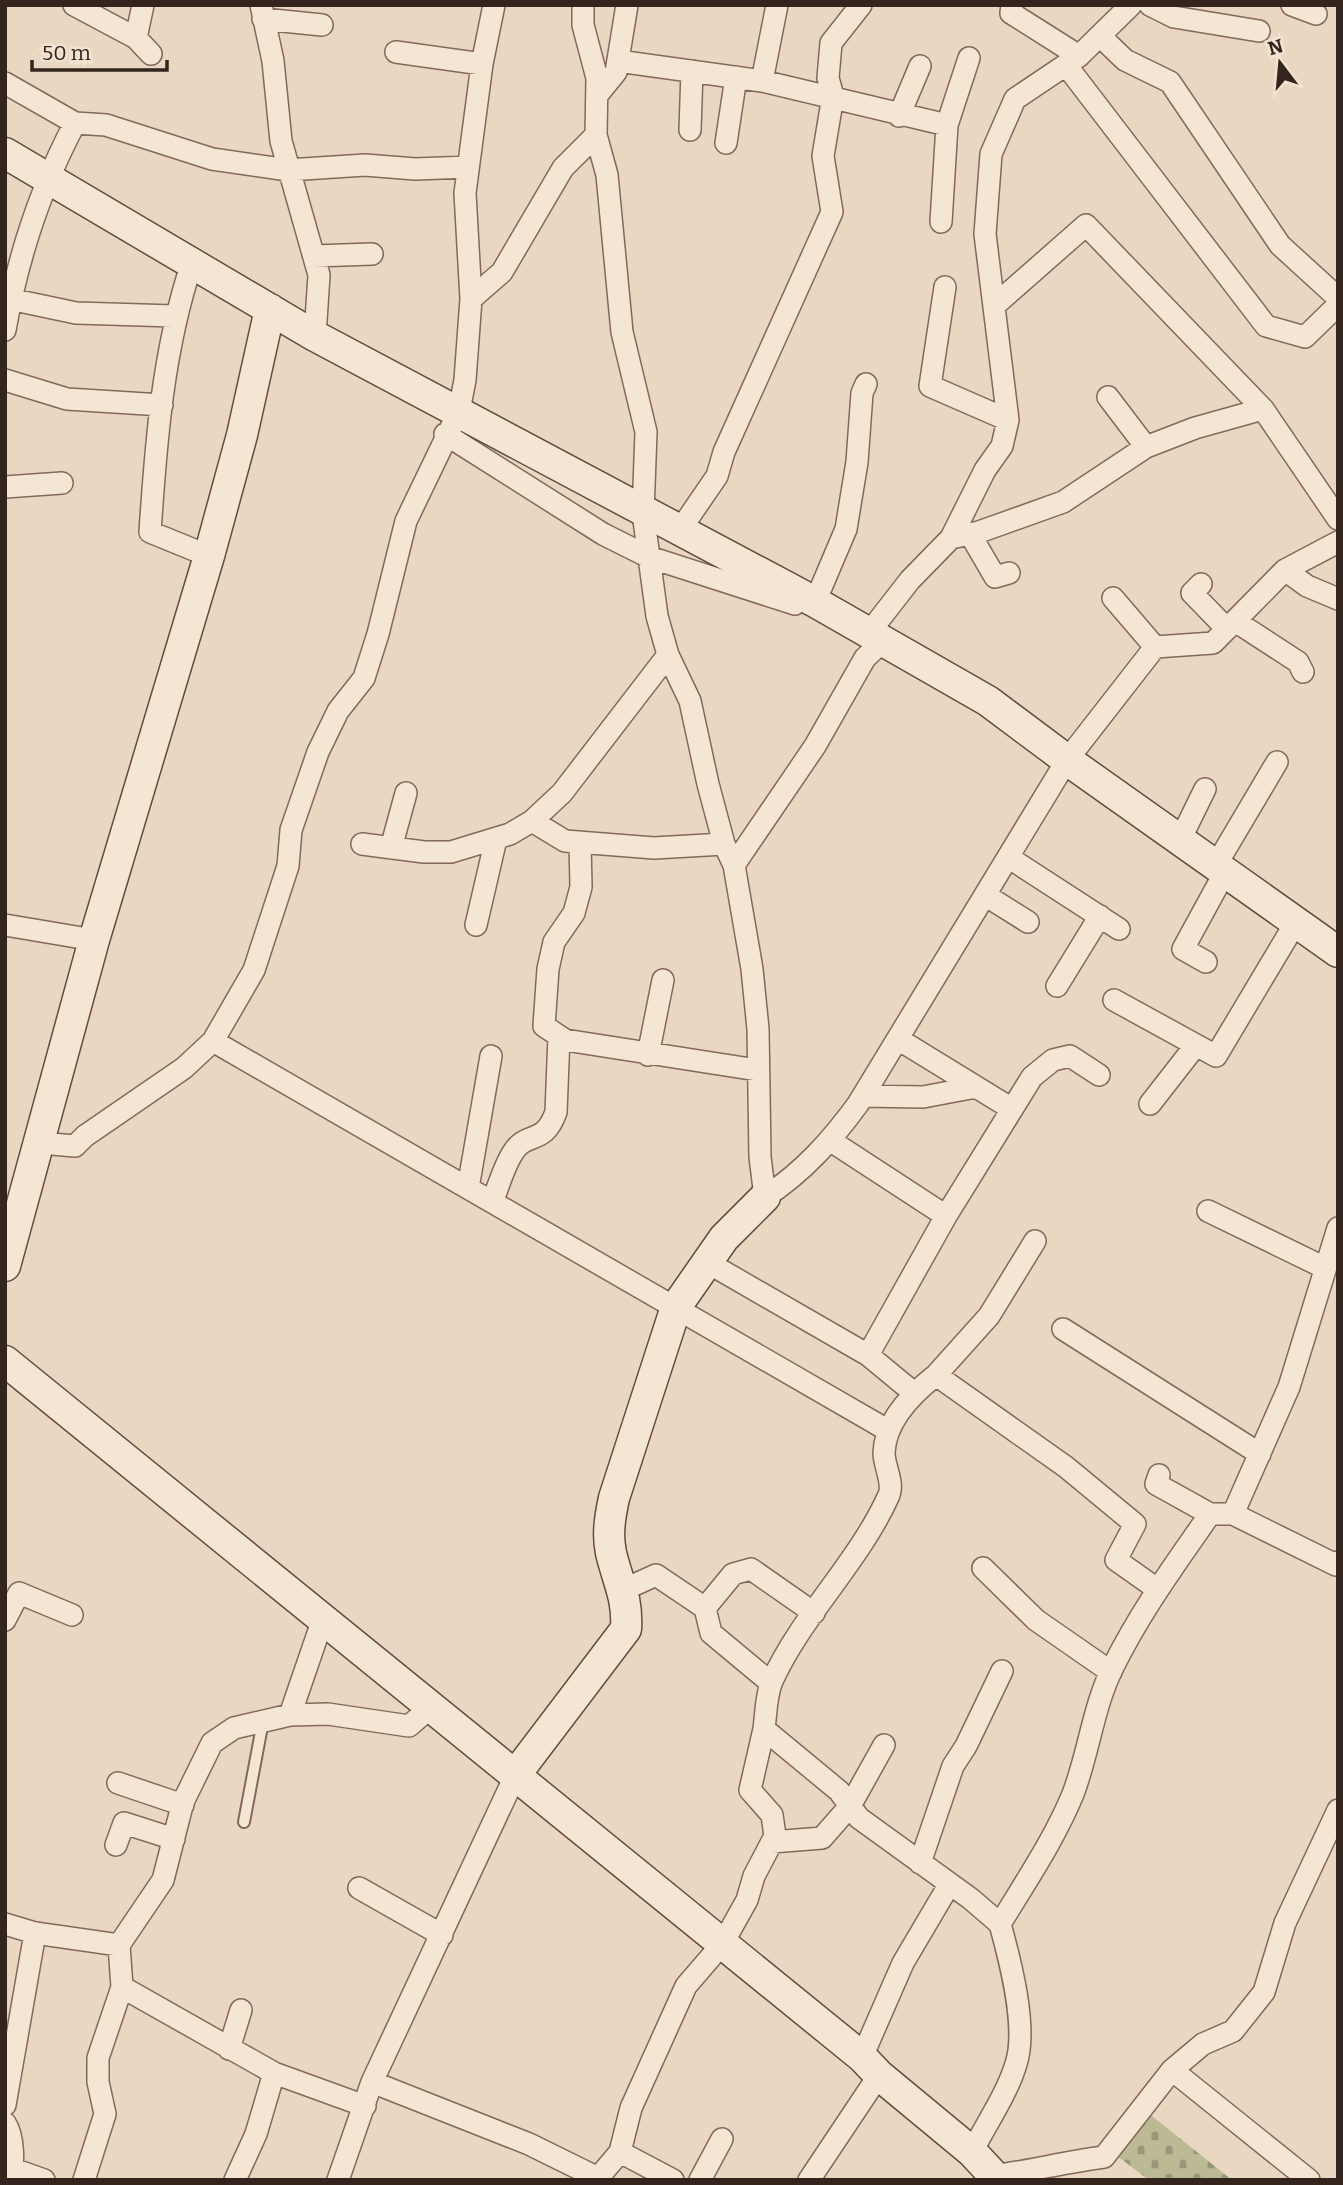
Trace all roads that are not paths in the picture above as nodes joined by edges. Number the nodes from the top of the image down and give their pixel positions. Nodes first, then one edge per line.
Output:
1 (74, 5) edge
2 (143, 5) edge
3 (494, 5) edge
4 (583, 5) edge
5 (627, 5) edge
6 (777, 5) edge
7 (861, 5) edge
8 (1012, 5) edge
9 (1131, 5) edge
10 (1150, 5) edge
11 (1292, 5) edge
12 (262, 12) edge
13 (1315, 13) dead end
14 (322, 25) dead end
15 (1259, 31) dead end
16 (1100, 36) junction
17 (136, 38) junction
18 (396, 52) dead end
19 (151, 54) dead end
20 (969, 58) dead end
21 (1073, 60) junction
22 (618, 61) junction
23 (482, 64) junction
24 (920, 66) dead end
25 (692, 71) junction
26 (736, 77) junction
27 (762, 81) junction
28 (5, 83) edge
29 (598, 93) junction
30 (833, 96) junction
31 (899, 116) junction
32 (75, 123) junction
33 (947, 125) junction
34 (690, 130) dead end
35 (596, 135) junction
36 (726, 143) dead end
37 (5, 153) edge
38 (468, 167) junction
39 (288, 170) junction
40 (47, 177) junction
41 (941, 222) dead end
42 (372, 254) dead end
43 (314, 256) junction
44 (192, 263) junction
45 (945, 287) dead end
46 (8, 298) edge
47 (1338, 298) edge
48 (471, 299) junction
49 (995, 305) junction
50 (1338, 305) edge
51 (270, 309) junction
52 (174, 316) junction
53 (5, 330) edge
54 (315, 336) junction
55 (5, 380) edge
56 (866, 384) dead end
57 (1108, 397) dead end
58 (163, 405) junction
59 (1263, 409) junction
60 (1008, 420) junction
61 (452, 423) junction
62 (1146, 447) junction
63 (62, 483) dead end
64 (5, 487) edge
65 (643, 513) junction
66 (1338, 519) edge
67 (680, 530) junction
68 (961, 536) junction
69 (1338, 542) edge
70 (209, 556) junction
71 (649, 557) junction
72 (1285, 570) junction
73 (1009, 573) dead end
74 (1201, 584) dead end
75 (1113, 598) dead end
76 (1338, 599) edge
77 (815, 602) junction
78 (1231, 625) junction
79 (867, 633) junction
80 (1155, 647) junction
81 (668, 655) junction
82 (1303, 672) dead end
83 (1067, 760) junction
84 (1277, 762) dead end
85 (1205, 789) dead end
86 (406, 793) dead end
87 (532, 821) junction
88 (496, 839) junction
89 (1180, 840) junction
90 (580, 842) junction
91 (362, 844) dead end
92 (724, 844) junction
93 (391, 848) junction
94 (1008, 857) junction
95 (734, 865) junction
96 (1221, 869) junction
97 (985, 895) junction
98 (1100, 916) junction
99 (1028, 922) dead end
100 (1296, 922) junction
101 (476, 925) dead end
102 (5, 926) edge
103 (1119, 929) dead end
104 (94, 940) junction
105 (1338, 952) edge
106 (1206, 962) dead end
107 (663, 980) dead end
108 (1057, 986) dead end
109 (1114, 1000) dead end
110 (559, 1036) junction
111 (898, 1039) junction
112 (213, 1041) junction
113 (1196, 1045) junction
114 (648, 1055) junction
115 (491, 1056) dead end
116 (757, 1070) junction
117 (1099, 1074) dead end
118 (976, 1087) junction
119 (863, 1096) junction
120 (1150, 1104) dead end
121 (1012, 1109) junction
122 (831, 1141) junction
123 (40, 1143) junction
124 (468, 1188) junction
125 (765, 1198) junction
126 (492, 1202) junction
127 (1208, 1211) dead end
128 (946, 1216) junction
129 (1338, 1228) edge
130 (1035, 1241) dead end
131 (705, 1261) junction
132 (5, 1266) edge
133 (1325, 1268) junction
134 (677, 1307) junction
135 (1063, 1329) dead end
136 (868, 1355) junction
137 (5, 1361) edge
138 (936, 1375) junction
139 (914, 1393) junction
140 (889, 1430) junction
141 (1259, 1454) junction
142 (1159, 1475) dead end
143 (1210, 1514) junction
144 (1233, 1514) junction
145 (1338, 1562) edge
146 (983, 1569) dead end
147 (1157, 1589) junction
148 (623, 1590) junction
149 (705, 1608) junction
150 (814, 1614) junction
151 (72, 1615) dead end
152 (323, 1619) junction
153 (5, 1620) edge
154 (1002, 1671) dead end
155 (1111, 1672) junction
156 (771, 1683) junction
157 (430, 1707) junction
158 (290, 1715) junction
159 (263, 1721) junction
160 (764, 1729) junction
161 (884, 1745) dead end
162 (516, 1774) junction
163 (118, 1783) dead end
164 (183, 1805) junction
165 (850, 1806) junction
166 (1338, 1810) edge
167 (244, 1822) dead end
168 (174, 1839) junction
169 (772, 1842) junction
170 (116, 1845) dead end
171 (920, 1863) junction
172 (948, 1885) junction
173 (359, 1888) dead end
174 (5, 1924) edge
175 (1000, 1924) junction
176 (35, 1933) junction
177 (442, 1935) junction
178 (723, 1944) junction
179 (119, 1945) junction
180 (122, 1987) junction
181 (241, 2010) dead end
182 (229, 2049) junction
183 (870, 2066) junction
184 (1172, 2070) junction
185 (274, 2073) junction
186 (372, 2082) junction
187 (5, 2105) edge
188 (365, 2106) junction
189 (5, 2123) edge
190 (722, 2139) dead end
191 (620, 2152) junction
192 (972, 2152) junction
193 (11, 2174) edge
194 (994, 2179) edge
195 (44, 2180) edge
196 (84, 2180) edge
197 (235, 2180) edge
198 (338, 2180) edge
199 (673, 2180) edge
200 (700, 2180) edge
201 (809, 2180) edge
202 (1309, 2180) edge

1 - 17 street
2 - 17 street
3 - 23 street
4 - 29 street
5 - 22 street
6 - 27 street
7 - 30 street
8 - 21 street
9 - 16 street
10 - 15 street
11 - 13 street
12 - 14 street
12 - 39 street
16 - 21 street
16 - 47 street
17 - 19 street
18 - 23 street
20 - 33 street
21 - 49 street
21 - 50 street
22 - 25 street
22 - 29 street
23 - 38 street
24 - 31 street
25 - 26 street
25 - 34 street
26 - 27 street
26 - 36 street
27 - 30 street
28 - 32 street
29 - 35 street
30 - 31 street
30 - 67 street
31 - 33 street
32 - 39 street
32 - 40 street
33 - 41 street
35 - 48 street
35 - 65 street
37 - 40 street
38 - 39 street
38 - 48 street
39 - 43 street
40 - 44 street
40 - 46 street
42 - 43 street
43 - 54 street
44 - 51 street
44 - 52 street
45 - 60 street
46 - 52 street
46 - 53 street
48 - 61 street
49 - 59 street
49 - 60 street
51 - 54 street
51 - 70 street
52 - 58 street
54 - 61 street
55 - 58 street
56 - 77 street
57 - 62 street
58 - 70 street
59 - 62 street
59 - 66 street
60 - 68 street
61 - 65 street
61 - 71 street
61 - 112 street
62 - 68 street
63 - 64 street
65 - 67 street
65 - 71 street
67 - 77 street
68 - 73 street
68 - 79 street
69 - 72 street
70 - 104 street
71 - 79 street
71 - 81 street
72 - 76 street
72 - 78 street
74 - 78 street
75 - 80 street
77 - 79 street
78 - 80 street
78 - 82 street
79 - 83 street
79 - 95 street
80 - 83 street
81 - 87 street
81 - 92 street
83 - 89 street
83 - 94 street
84 - 96 street
85 - 89 street
86 - 93 street
87 - 88 street
87 - 90 street
88 - 93 street
88 - 101 street
89 - 96 street
90 - 92 street
90 - 110 street
91 - 93 street
92 - 95 street
94 - 97 street
94 - 98 street
95 - 116 street
96 - 100 street
96 - 106 street
97 - 99 street
97 - 111 street
98 - 103 street
98 - 108 street
100 - 105 street
100 - 113 street
102 - 104 street
104 - 123 street
107 - 114 street
109 - 113 street
110 - 114 street
110 - 126 street
111 - 118 street
111 - 119 street
112 - 123 street
112 - 124 street
113 - 120 street
114 - 116 street
115 - 124 street
116 - 125 street
117 - 121 street
118 - 119 street
118 - 121 street
119 - 122 street
121 - 128 street
122 - 125 street
122 - 128 street
123 - 132 street
124 - 126 street
125 - 131 street
126 - 134 street
127 - 133 street
128 - 136 street
129 - 133 street
130 - 138 street
131 - 134 street
131 - 136 street
133 - 141 street
134 - 140 street
134 - 148 street
135 - 141 street
136 - 139 street
137 - 152 street
138 - 139 street
138 - 147 street
139 - 140 street
140 - 150 street
141 - 144 street
142 - 143 street
143 - 144 street
143 - 147 street
144 - 145 street
146 - 155 street
147 - 155 street
148 - 149 street
148 - 162 street
149 - 150 street
149 - 156 street
150 - 156 street
151 - 153 street
152 - 157 street
152 - 158 street
154 - 171 street
155 - 175 street
156 - 160 street
157 - 158 street
157 - 162 street
158 - 159 street
159 - 164 street
159 - 167 lane
160 - 165 street
160 - 169 street
161 - 165 street
162 - 177 street
162 - 178 street
163 - 164 street
164 - 168 street
165 - 169 street
165 - 171 street
166 - 184 street
168 - 170 street
168 - 179 street
169 - 178 street
171 - 172 street
172 - 175 street
172 - 183 street
173 - 177 street
174 - 176 street
175 - 192 street
176 - 179 street
176 - 187 street
177 - 186 street
178 - 183 street
178 - 191 street
179 - 180 street
180 - 182 street
180 - 196 street
181 - 182 street
182 - 185 street
183 - 192 street
183 - 201 street
184 - 194 street
184 - 202 street
185 - 188 street
185 - 197 street
186 - 188 street
186 - 191 street
188 - 198 street
189 - 193 street
190 - 200 street
191 - 199 street
192 - 194 street
193 - 195 street

